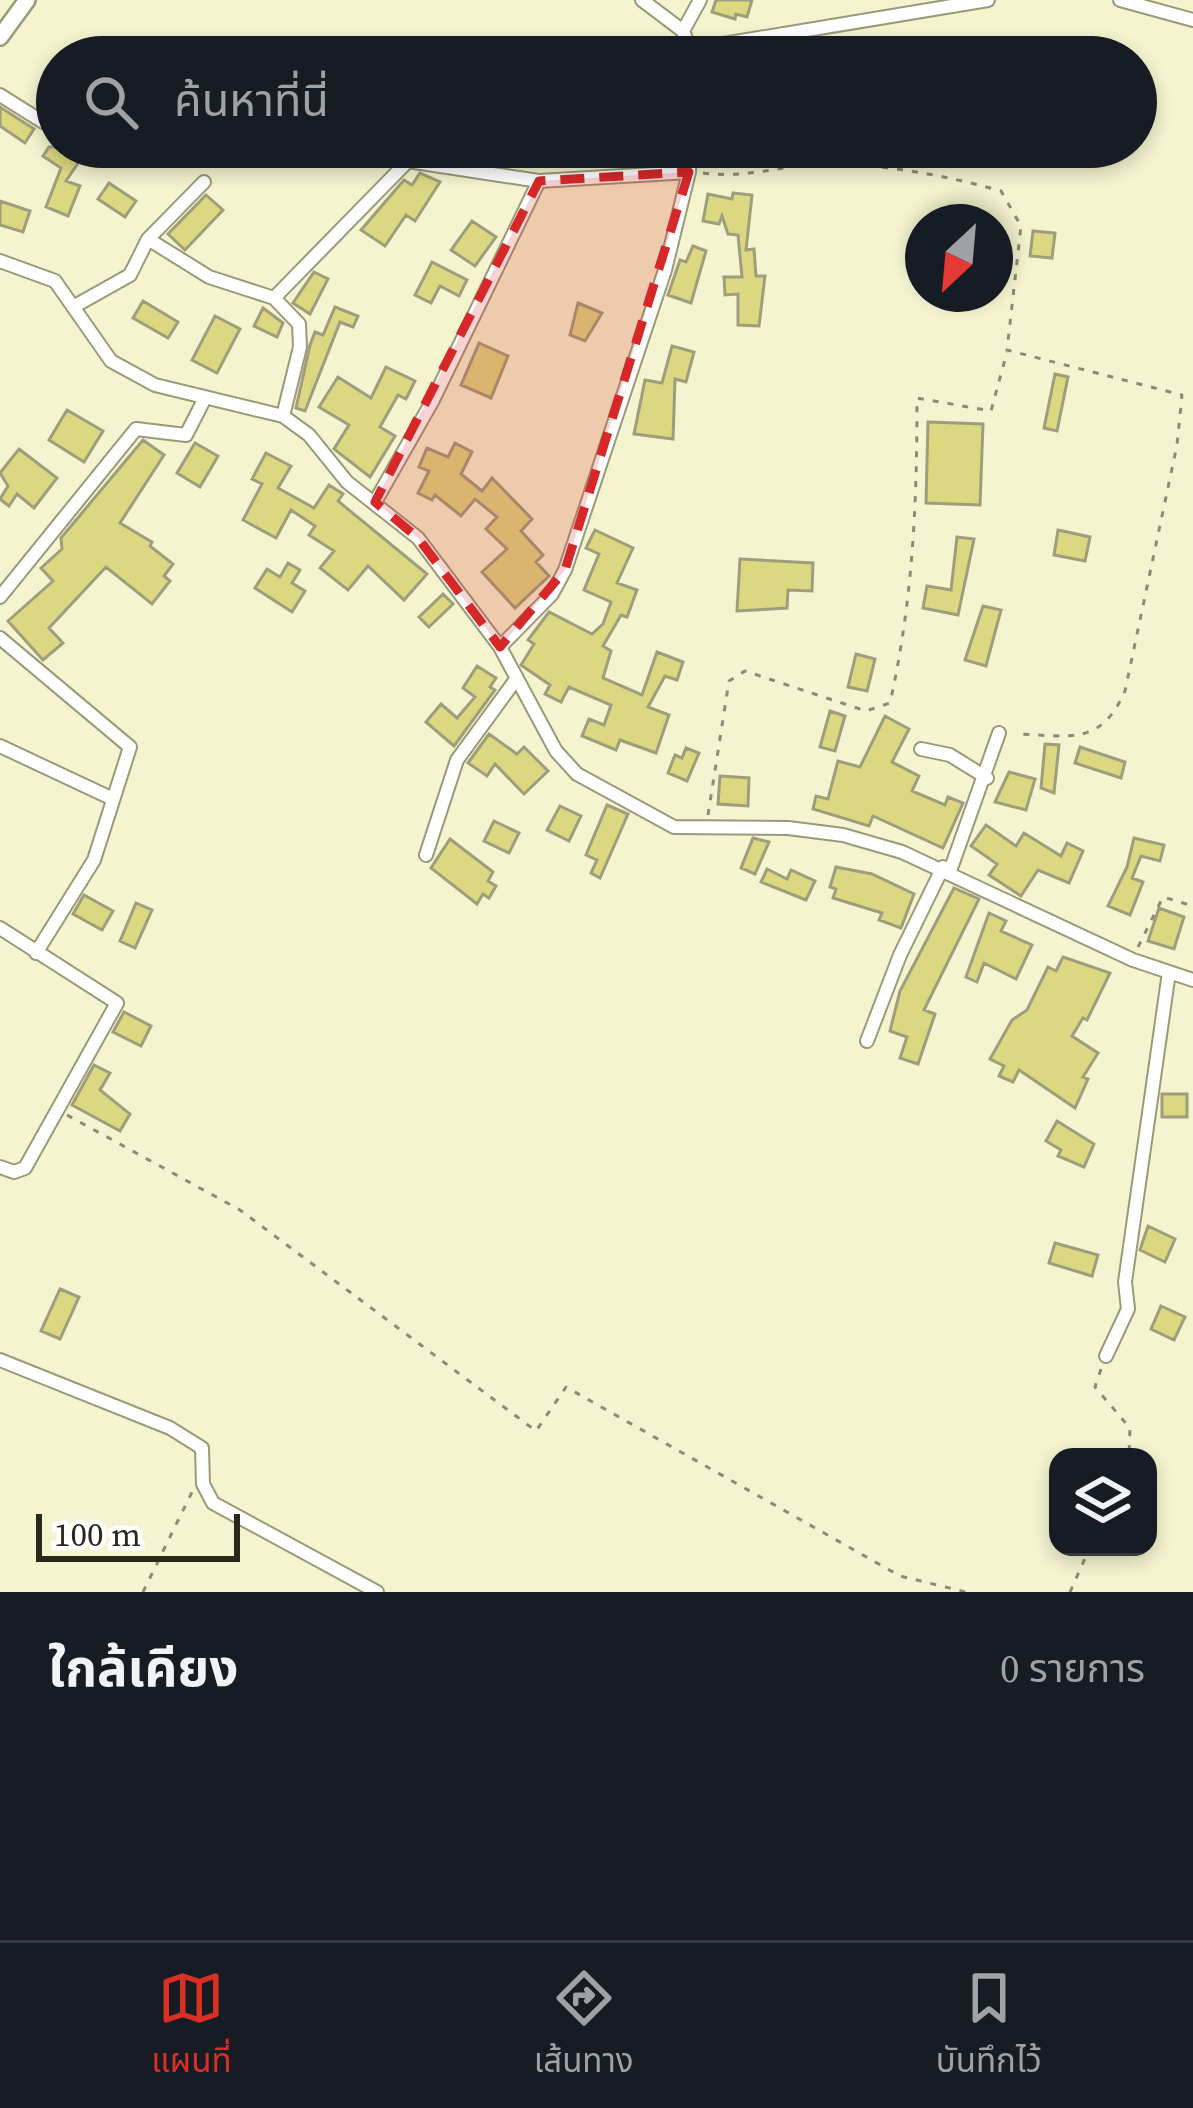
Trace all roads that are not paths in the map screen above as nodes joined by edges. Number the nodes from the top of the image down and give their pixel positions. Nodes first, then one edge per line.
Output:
1 (27, 0) edge
2 (643, 0) edge
3 (700, 0) edge
4 (988, 0) edge
5 (1120, 0) edge
6 (1193, 20) edge
7 (683, 31) junction
8 (1, 33) edge
9 (685, 36) edge
10 (788, 36) edge
11 (0, 94) edge
12 (36, 117) edge
13 (400, 168) edge
14 (453, 168) edge
15 (689, 168) edge
16 (689, 172) junction
17 (539, 181) junction
18 (204, 182) dead end
19 (148, 239) junction
20 (0, 261) edge
21 (274, 298) junction
22 (73, 307) junction
23 (205, 398) junction
24 (283, 416) junction
25 (375, 502) junction
26 (0, 597) edge
27 (0, 638) edge
28 (500, 646) junction
29 (517, 678) junction
30 (999, 734) road end
31 (0, 746) edge
32 (921, 749) dead end
33 (987, 778) junction
34 (113, 799) junction
35 (426, 855) dead end
36 (946, 869) junction
37 (0, 928) edge
38 (36, 953) junction
39 (1169, 972) junction
40 (1193, 980) edge
41 (867, 1041) dead end
42 (0, 1167) edge
43 (1106, 1356) road end
44 (0, 1360) edge
45 (377, 1592) edge

1 - 8 street
2 - 7 street
3 - 7 street
4 - 10 street
5 - 6 street
7 - 9 street
11 - 12 street
13 - 21 street
14 - 17 street
15 - 16 street
16 - 17 street
16 - 28 street
17 - 25 street
18 - 19 street
19 - 21 street
19 - 22 street
20 - 22 street
21 - 24 street
22 - 23 street
23 - 24 street
23 - 26 street
24 - 25 street
25 - 28 street
27 - 34 street
28 - 29 street
29 - 35 street
29 - 36 street
30 - 33 street
31 - 34 street
32 - 33 street
33 - 36 street
34 - 38 street
36 - 39 street
36 - 41 street
37 - 38 street
38 - 42 street
39 - 40 street
39 - 43 street
44 - 45 street

